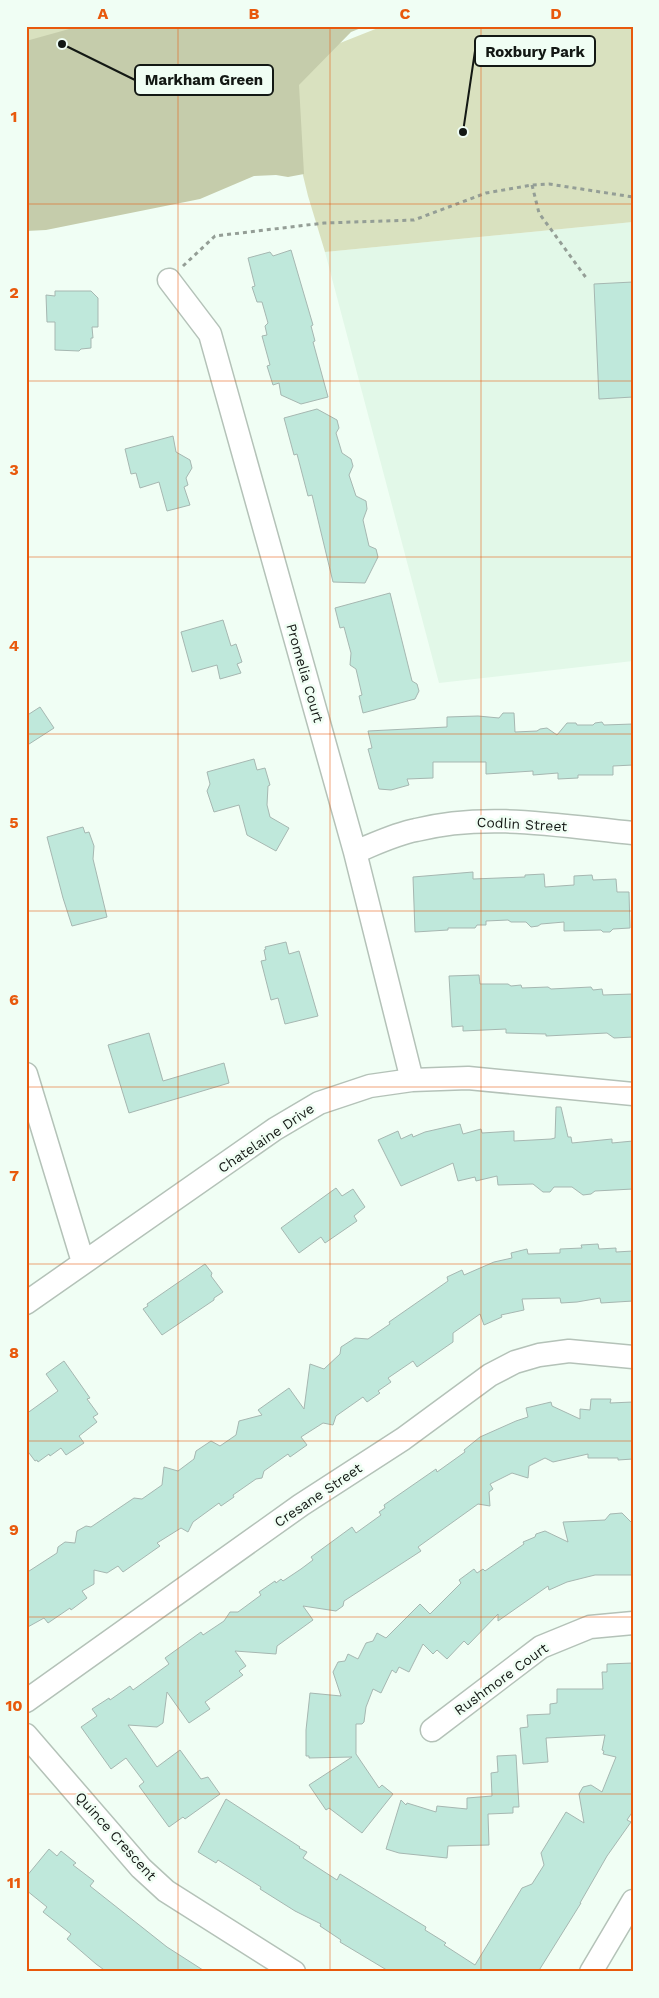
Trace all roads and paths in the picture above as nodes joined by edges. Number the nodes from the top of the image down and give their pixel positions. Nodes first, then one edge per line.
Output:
1 (532, 185) junction
2 (633, 197) edge
3 (169, 280) joint
4 (586, 280) dead end
5 (633, 833) edge
6 (355, 852) junction
7 (26, 1074) edge
8 (412, 1080) junction
9 (633, 1094) edge
10 (83, 1262) junction
11 (26, 1303) edge
12 (633, 1357) edge
13 (633, 1623) edge
14 (26, 1701) edge
15 (432, 1730) dead end
16 (26, 1735) edge
17 (633, 1902) edge
18 (294, 1972) edge
19 (591, 1972) edge

1 - 2 path
1 - 3 path
1 - 4 path
3 - 6 street, Promelia Court
5 - 6 street, Codlin Street
6 - 8 street, Promelia Court
7 - 10 street
8 - 9 street, Chatelaine Drive
8 - 10 street, Chatelaine Drive
10 - 11 street, Chatelaine Drive
12 - 14 street, Cresane Street
13 - 15 street, Rushmore Court
16 - 18 street, Quince Crescent
17 - 19 street

